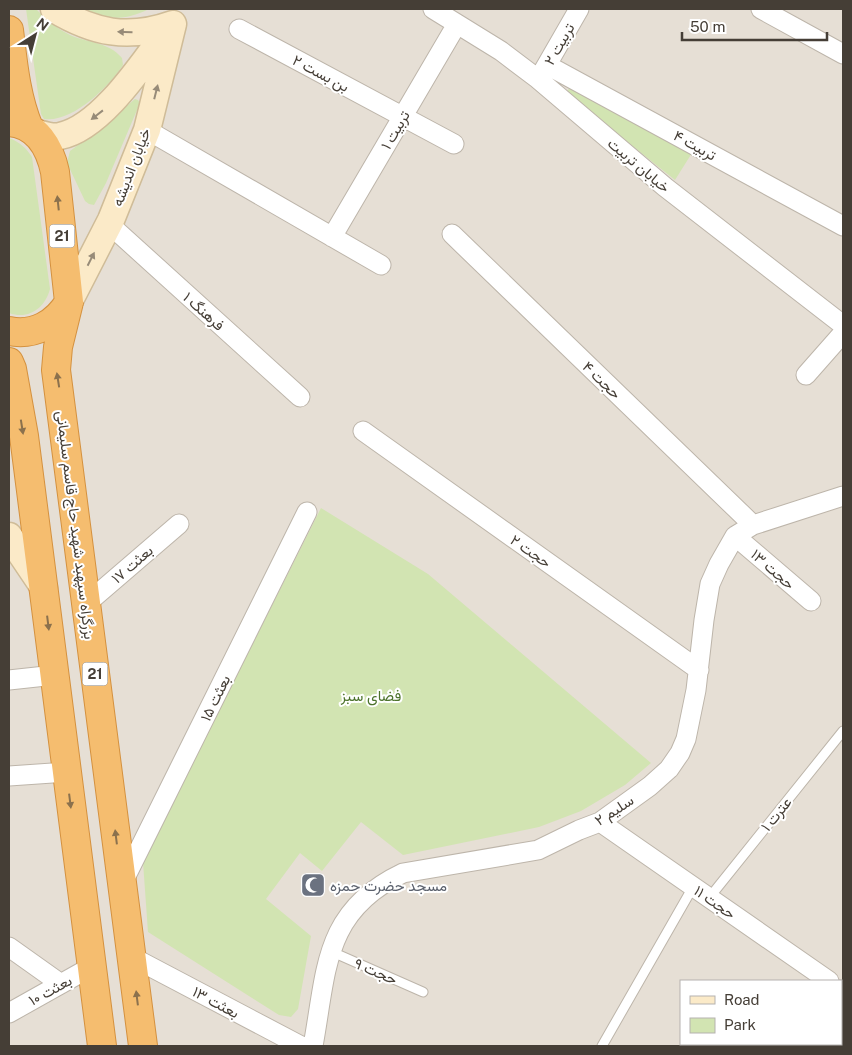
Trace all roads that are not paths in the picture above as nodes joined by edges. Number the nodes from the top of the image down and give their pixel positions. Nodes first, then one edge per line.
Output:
1 (54, 9) edge
2 (433, 9) edge
3 (579, 9) edge
4 (761, 9) edge
5 (177, 16) edge
6 (457, 24) junction
7 (239, 29) dead end
8 (9, 30) edge
9 (843, 54) edge
10 (542, 72) junction
11 (402, 117) junction
12 (24, 128) edge
13 (147, 130) junction
14 (454, 144) dead end
15 (108, 224) junction
16 (843, 226) edge
17 (452, 234) dead end
18 (332, 237) junction
19 (380, 265) dead end
20 (68, 302) junction
21 (843, 325) edge
22 (9, 331) edge
23 (843, 333) edge
24 (9, 362) edge
25 (806, 375) dead end
26 (300, 397) dead end
27 (363, 431) dead end
28 (843, 496) edge
29 (307, 512) dead end
30 (179, 524) dead end
31 (752, 525) junction
32 (9, 536) edge
33 (735, 536) junction
34 (44, 588) junction
35 (811, 601) dead end
36 (86, 604) junction
37 (699, 670) junction
38 (55, 675) junction
39 (9, 680) edge
40 (843, 731) edge
41 (67, 772) junction
42 (9, 776) edge
43 (600, 822) junction
44 (122, 884) junction
45 (694, 887) junction
46 (709, 898) junction
47 (9, 947) edge
48 (330, 951) junction
49 (132, 957) junction
50 (92, 967) junction
51 (828, 980) edge
52 (61, 984) junction
53 (423, 992) dead end
54 (9, 1013) edge
55 (102, 1046) edge
56 (143, 1046) edge
57 (301, 1046) edge
58 (313, 1046) edge
59 (602, 1046) edge

5 -> 1 main road
2 - 6 street, خیابان تربیت
3 - 10 street, تربیت ۲
4 - 9 street
5 -> 12 main road
13 -> 5 main road, خیابان اندیشه
6 - 10 street, خیابان تربیت
6 - 11 street, تربیت ۱
7 - 11 street, بن بست ۲
8 - 12 highway, 21
10 - 16 street, تربیت ۴
10 - 21 street, خیابان تربیت
11 - 14 street, بن بست ۲
11 - 18 street, تربیت ۱
20 -> 12 highway, 21
13 - 15 main road, خیابان اندیشه
13 - 18 street
20 -> 15 main road, خیابان اندیشه
15 - 26 street, فرهنگ ۱
17 - 31 street, حجت ۴
18 - 19 street
20 - 22 highway
36 -> 20 highway, بزرگراه سپهبد شهید حاج قاسم سلیمانی / 21
23 - 25 street
24 -> 34 highway
27 - 37 street, حجت ۲
28 - 31 street, سلیم ۲
29 - 44 street, بعثت ۱۵
30 - 36 street, بعثت ۱۷
31 - 33 street, سلیم ۲
32 - 34 main road
33 - 35 street, حجت ۱۳
33 - 37 street, سلیم ۲
34 -> 38 highway
44 -> 36 highway, بزرگراه سپهبد شهید حاج قاسم سلیمانی / 21
37 - 43 street, سلیم ۲
38 - 39 street
38 - 41 highway
40 - 46 lane, عترت ۱
41 - 42 street
41 -> 50 highway
43 - 45 street, حجت ۱۱
43 - 48 street, سلیم ۲
44 - 49 highway, بزرگراه سپهبد شهید حاج قاسم سلیمانی / 21
45 - 46 street, حجت ۱۱
45 - 59 lane
46 - 51 street, حجت ۱۱
47 - 52 street
48 - 53 lane, حجت ۹
48 - 58 street, سلیم ۲
56 -> 49 highway, بزرگراه سپهبد شهید حاج قاسم سلیمانی / 21
49 - 57 street, بعثت ۱۳
50 - 52 street, بعثت ۱۰
50 - 55 highway
52 - 54 street, بعثت ۱۰

